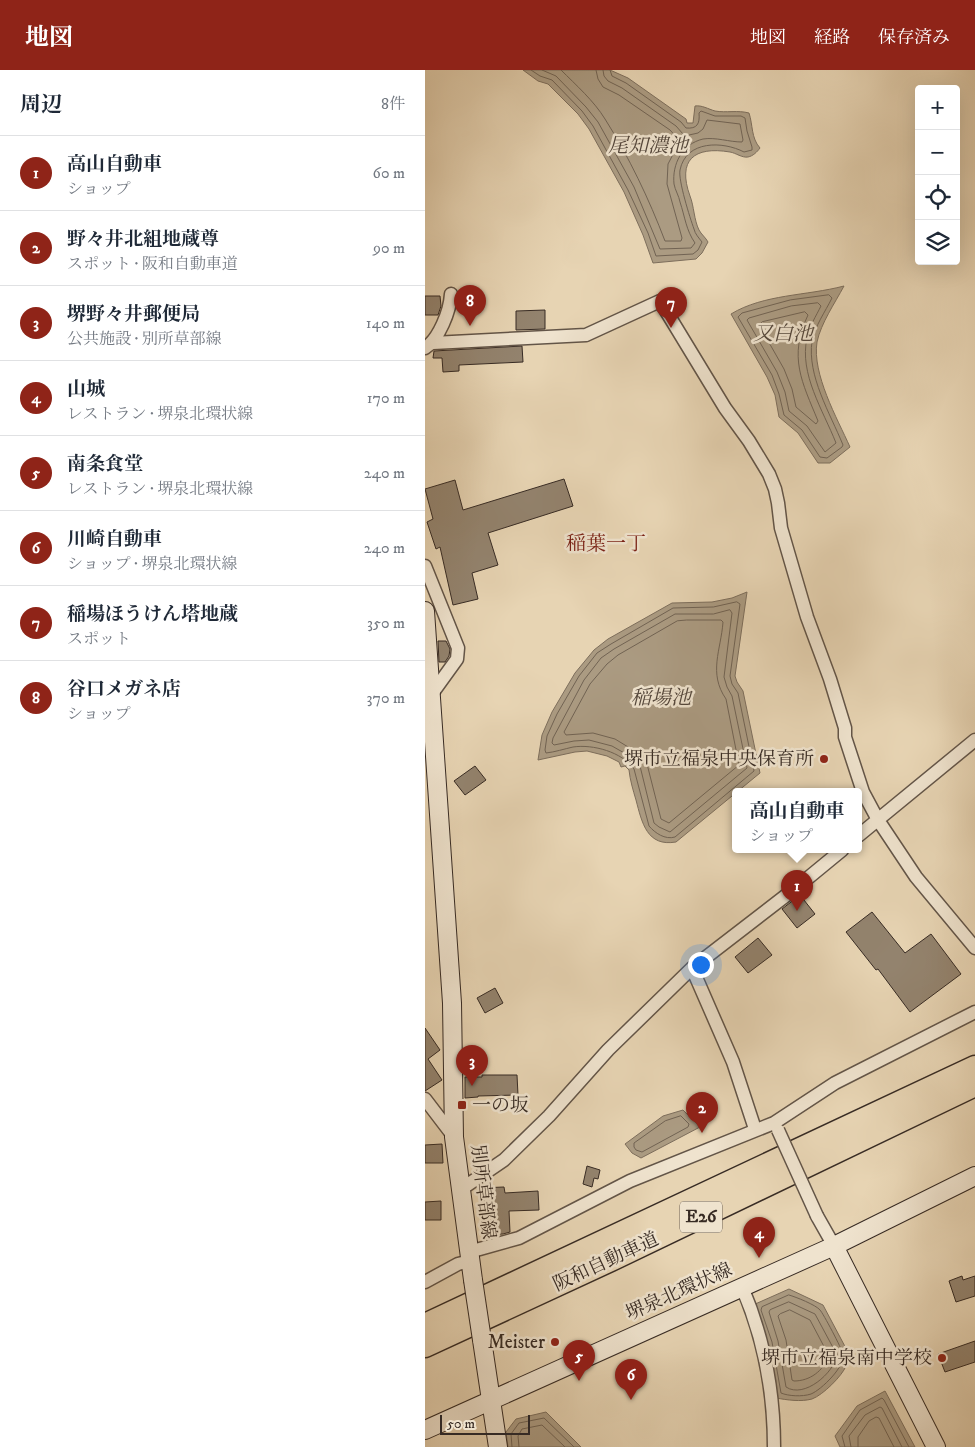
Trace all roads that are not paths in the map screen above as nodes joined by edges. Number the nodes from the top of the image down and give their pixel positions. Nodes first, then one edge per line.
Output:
1 (451, 294) dead end
2 (429, 346) edge
3 (425, 566) edge
4 (425, 611) edge
5 (431, 695) junction
6 (975, 740) edge
7 (431, 787) edge
8 (862, 788) edge
9 (862, 789) edge
10 (878, 820) junction
11 (862, 833) edge
12 (838, 853) edge
13 (975, 948) edge
14 (692, 968) junction
15 (975, 1012) edge
16 (975, 1068) edge
17 (975, 1085) edge
18 (425, 1099) edge
19 (776, 1126) junction
20 (755, 1129) junction
21 (454, 1137) junction
22 (975, 1176) edge
23 (460, 1190) junction
24 (834, 1246) junction
25 (469, 1256) junction
26 (425, 1282) edge
27 (742, 1287) junction
28 (425, 1324) edge
29 (425, 1346) edge
30 (491, 1400) junction
31 (425, 1430) edge
32 (498, 1447) edge
33 (774, 1447) edge
34 (936, 1447) edge

1 - 2 street
2 - 8 street
3 - 5 street
4 - 5 main road, 別所草部線
5 - 7 main road, 別所草部線
6 - 10 street
7 - 21 main road, 別所草部線
9 - 10 street
10 - 11 street
10 - 13 street
12 - 14 street
14 - 20 street
14 - 23 street
15 - 19 street
16 - 28 highway, 阪和自動車道 / E26
17 - 29 highway, 阪和自動車道 / E26
18 - 21 street
19 - 20 street
19 - 24 street, bridge
20 - 25 street
21 - 23 main road, 別所草部線
22 - 24 main road, 堺泉北環状線
23 - 25 main road, 別所草部線
24 - 27 main road, 堺泉北環状線
24 - 34 main road
25 - 26 street
25 - 30 main road, 別所草部線, bridge
27 - 30 main road, 堺泉北環状線
27 - 33 street
30 - 31 main road, 堺泉北環状線
30 - 32 main road, 別所草部線

